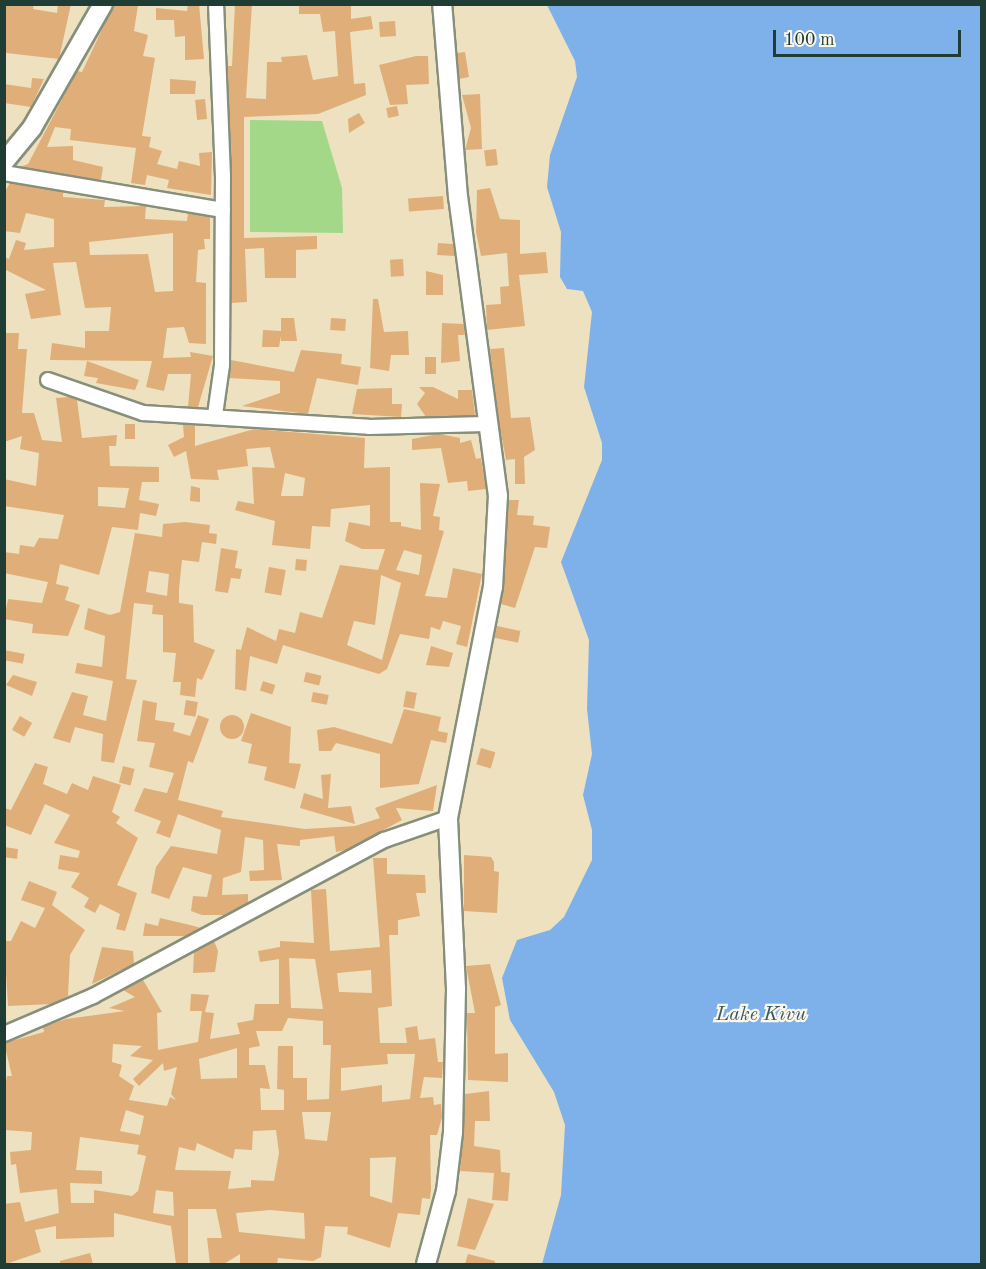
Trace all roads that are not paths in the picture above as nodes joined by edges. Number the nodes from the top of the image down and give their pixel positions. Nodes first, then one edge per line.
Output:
1 (103, 4) edge
2 (216, 4) edge
3 (442, 4) edge
4 (4, 162) edge
5 (4, 173) edge
6 (222, 210) junction
7 (48, 380) dead end
8 (215, 415) junction
9 (486, 424) junction
10 (448, 818) junction
11 (4, 1034) edge
12 (426, 1264) edge

1 - 4 street
2 - 6 street
3 - 9 street
5 - 6 street
6 - 8 street
7 - 8 street
8 - 9 street
9 - 10 street
10 - 11 street
10 - 12 street

